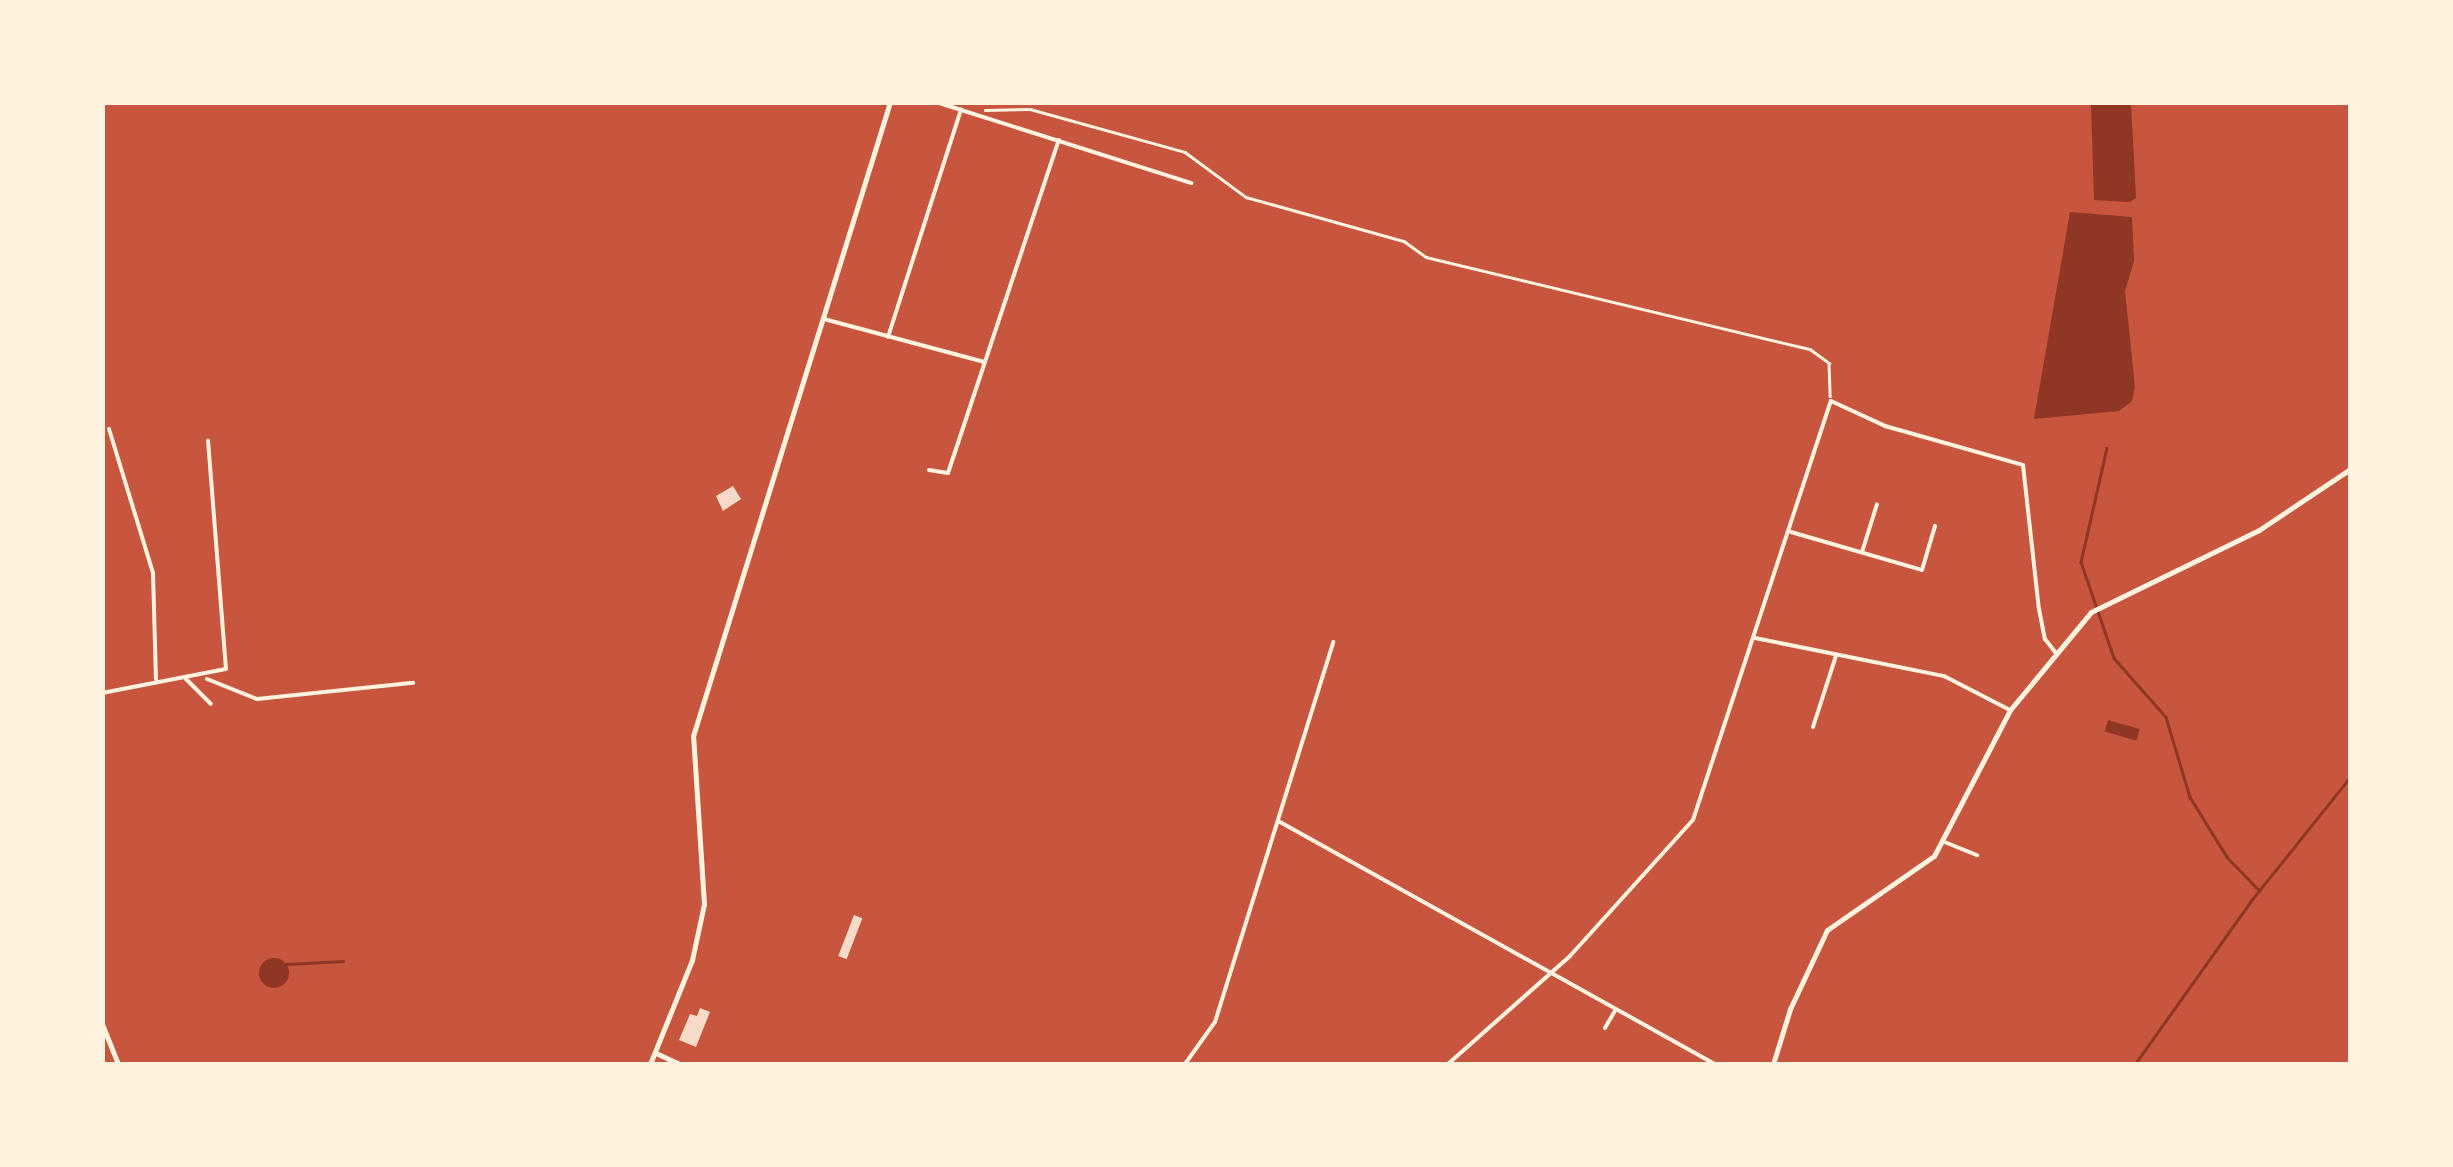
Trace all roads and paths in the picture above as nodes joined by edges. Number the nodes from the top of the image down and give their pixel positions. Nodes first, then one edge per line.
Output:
1 (890, 102) edge
2 (936, 102) edge
3 (961, 110) junction
4 (974, 113) junction
5 (1059, 140) junction
6 (1191, 183) dead end
7 (822, 319) junction
8 (888, 337) junction
9 (984, 362) junction
10 (1831, 401) junction
11 (109, 429) dead end
12 (208, 441) dead end
13 (929, 470) dead end
14 (2350, 470) edge
15 (1877, 504) dead end
16 (1935, 526) dead end
17 (1791, 532) junction
18 (1862, 552) junction
19 (1755, 638) junction
20 (1333, 642) dead end
21 (2056, 652) junction
22 (1836, 656) junction
23 (202, 677) junction
24 (186, 679) junction
25 (156, 680) junction
26 (413, 682) dead end
27 (102, 693) edge
28 (212, 704) dead end
29 (2010, 710) junction
30 (1813, 727) dead end
31 (1280, 822) junction
32 (1942, 842) junction
33 (1977, 855) dead end
34 (1550, 975) junction
35 (1615, 1010) junction
36 (102, 1024) edge
37 (1605, 1028) dead end
38 (106, 1048) edge
39 (658, 1054) junction
40 (118, 1064) edge
41 (650, 1064) edge
42 (679, 1064) edge
43 (1185, 1064) edge
44 (1448, 1064) edge
45 (1715, 1064) edge
46 (1774, 1064) edge

1 - 7 street
2 - 3 street
3 - 4 street
3 - 8 street
4 - 5 street
4 - 10 path
5 - 6 street
5 - 9 street
7 - 8 street
7 - 39 street
8 - 9 street
9 - 13 street
10 - 17 street
10 - 21 street
11 - 25 street
12 - 23 street
14 - 21 street
15 - 18 street
16 - 18 street
17 - 18 street
17 - 19 street
19 - 22 street
19 - 34 street
20 - 31 street
21 - 29 street
22 - 29 street
22 - 30 street
23 - 24 street
23 - 26 street
24 - 25 street
24 - 28 street
25 - 27 street
29 - 32 street
31 - 34 street
31 - 43 street
32 - 33 street
32 - 46 street
34 - 35 street
34 - 44 street
35 - 37 street
35 - 45 street
36 - 38 street
38 - 40 street
39 - 41 street
39 - 42 street

